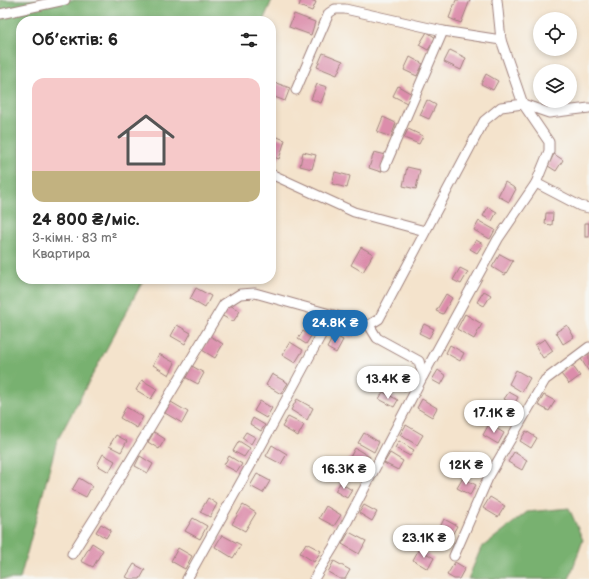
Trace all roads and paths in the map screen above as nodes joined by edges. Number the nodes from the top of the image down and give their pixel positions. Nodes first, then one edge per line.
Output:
1 (65, 0) edge
2 (497, 0) edge
3 (0, 14) edge
4 (442, 31) junction
5 (501, 40) junction
6 (296, 90) dead end
7 (523, 104) junction
8 (589, 108) edge
9 (385, 166) dead end
10 (276, 176) edge
11 (536, 183) junction
12 (589, 208) edge
13 (425, 231) junction
14 (332, 315) junction
15 (369, 325) junction
16 (589, 347) edge
17 (423, 376) junction
18 (72, 554) dead end
19 (454, 556) dead end
20 (187, 579) edge
21 (314, 579) edge

1 - 3 street
2 - 5 street
4 - 5 street
4 - 6 street
4 - 9 street
5 - 7 street
7 - 8 street
7 - 11 street
7 - 13 street
10 - 13 street
11 - 12 street
11 - 17 street
13 - 15 street
14 - 15 street
14 - 18 street
14 - 20 street
15 - 17 street
16 - 19 street
17 - 21 street

